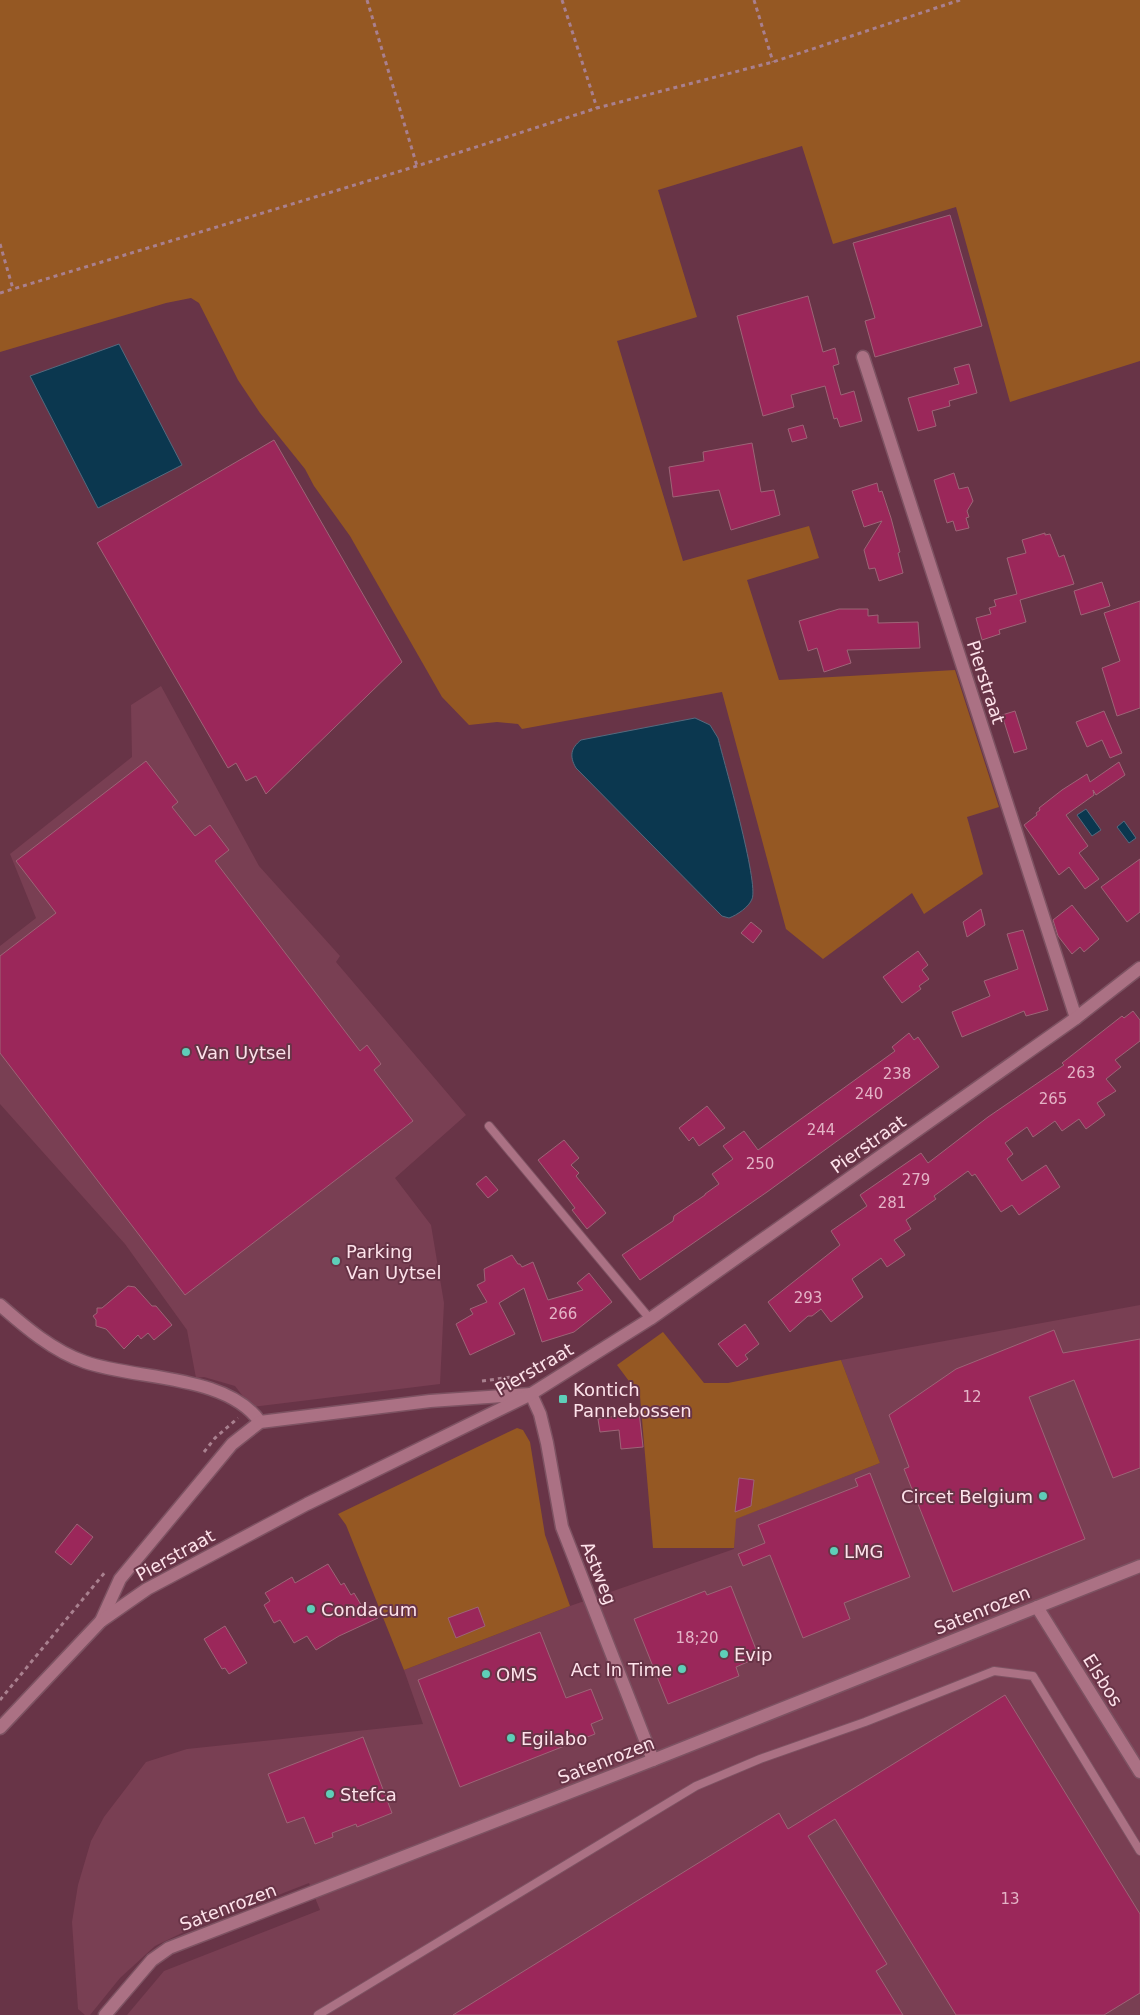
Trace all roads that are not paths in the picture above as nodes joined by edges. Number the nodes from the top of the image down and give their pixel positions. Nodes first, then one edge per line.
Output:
1 (863, 357) dead end
2 (1140, 968) edge
3 (1076, 1018) junction
4 (489, 1126) dead end
5 (0, 1305) edge
6 (650, 1319) junction
7 (531, 1394) junction
8 (260, 1422) junction
9 (1140, 1566) edge
10 (1037, 1607) junction
11 (101, 1621) junction
12 (0, 1728) edge
13 (654, 1760) junction
14 (1140, 1772) edge
15 (1140, 1851) edge
16 (105, 2015) edge
17 (318, 2015) edge

1 - 3 street, Pierstraat
2 - 3 street, Pierstraat
3 - 6 street, Pierstraat
4 - 6 lane
5 - 8 street
6 - 7 street, Pierstraat
7 - 8 street
7 - 11 street, Pierstraat
7 - 13 street, Astweg
8 - 11 street
9 - 10 street, Satenrozen
10 - 13 street, Satenrozen
10 - 14 street, Elsbos
11 - 12 street, Pierstraat
13 - 16 street, Satenrozen
15 - 17 lane

